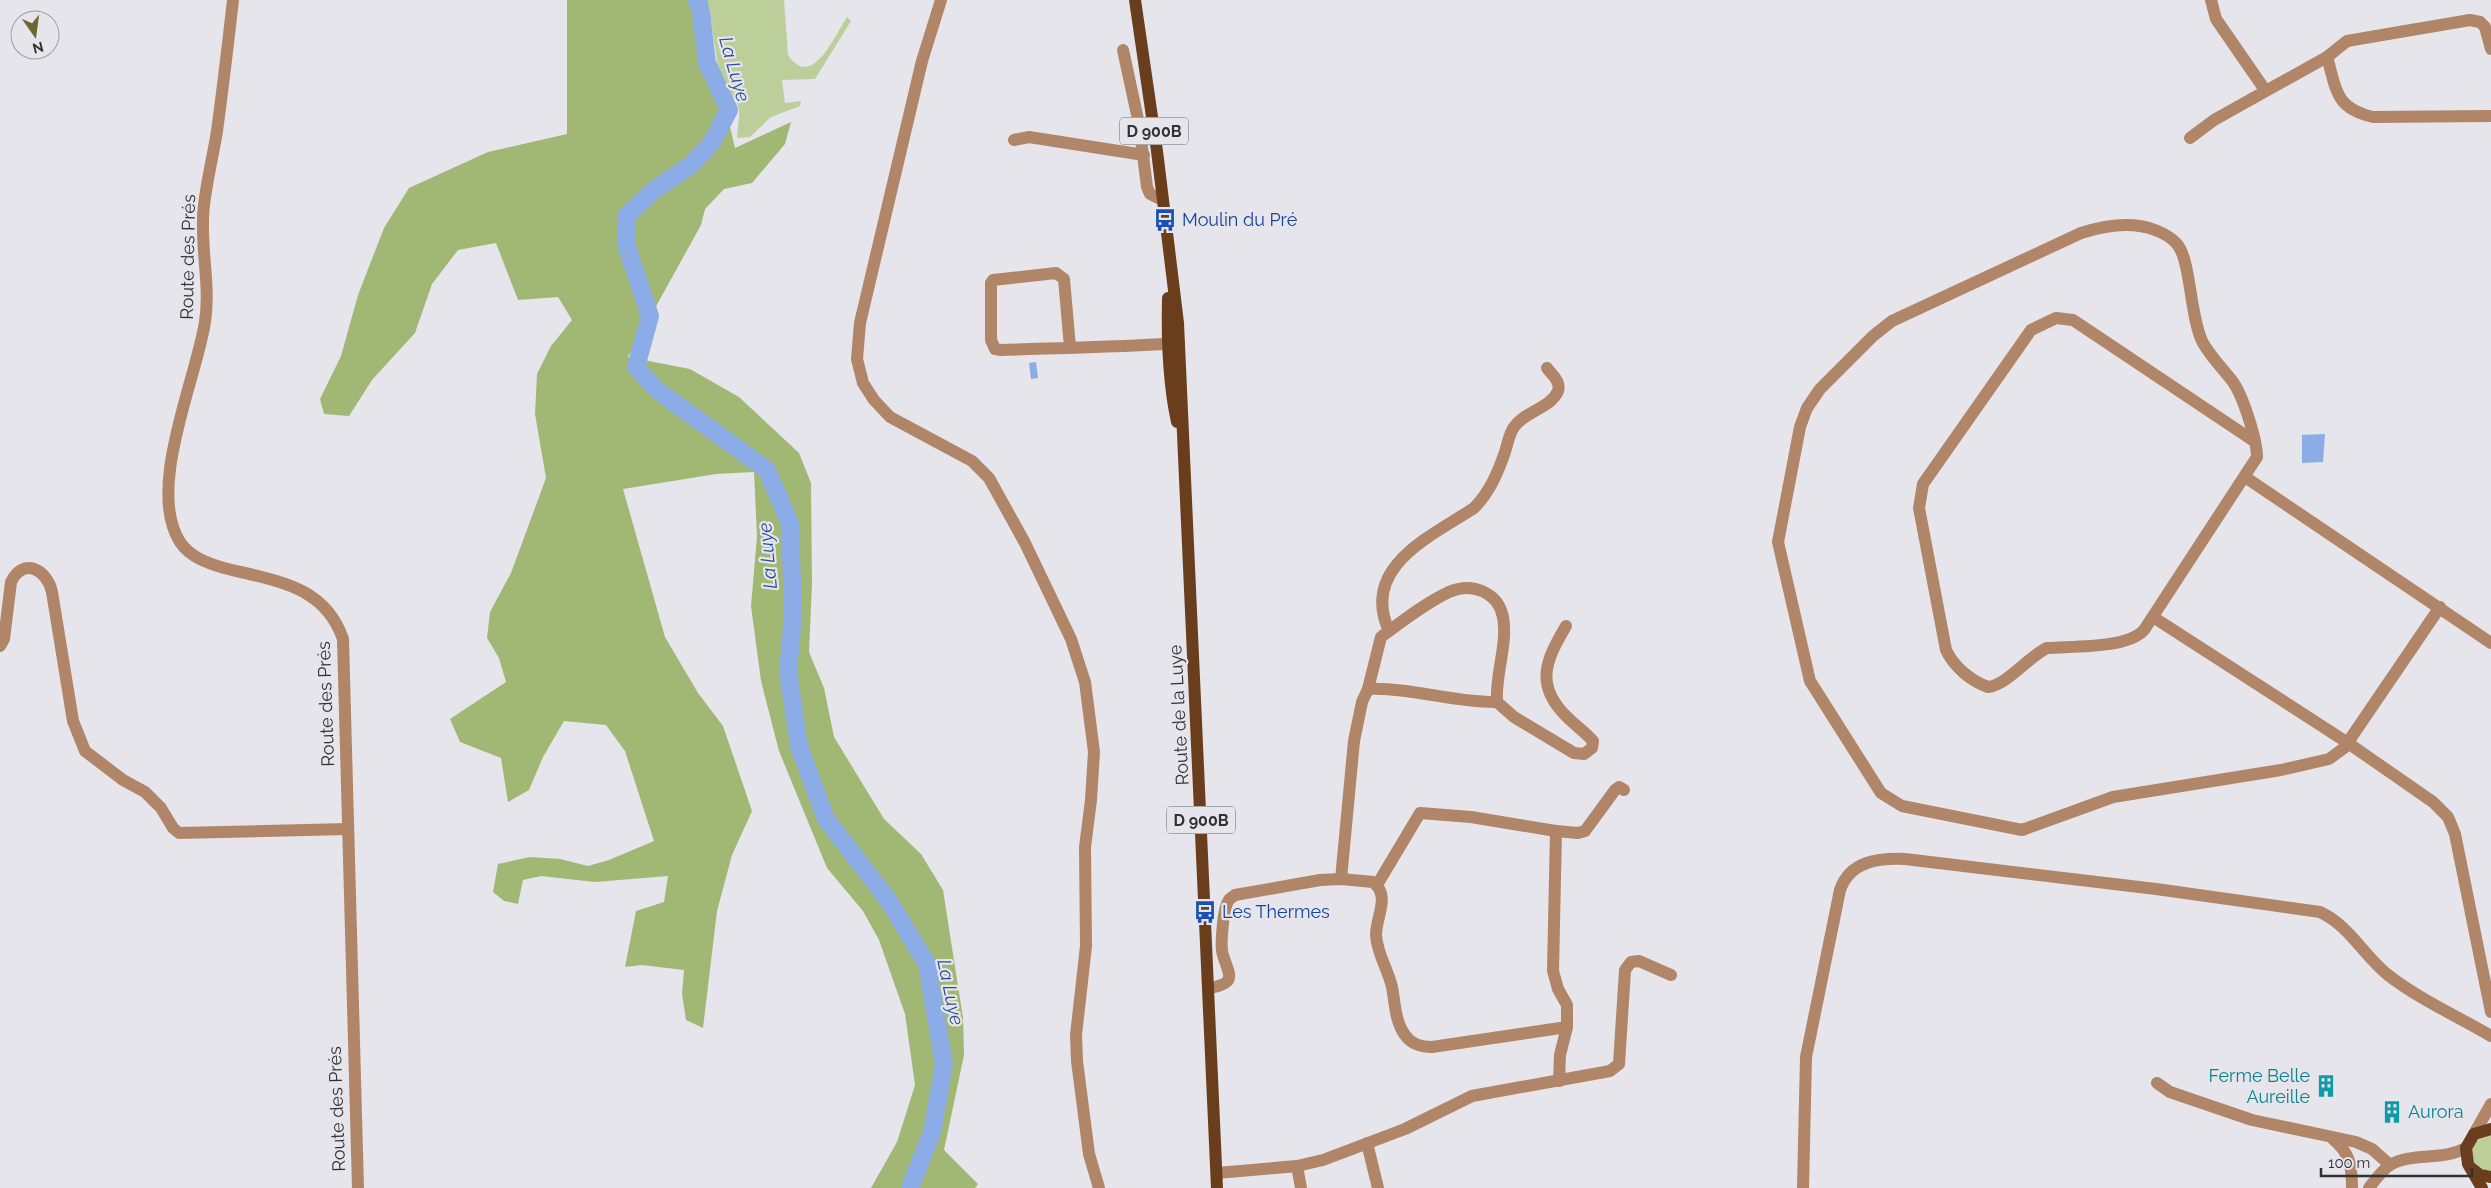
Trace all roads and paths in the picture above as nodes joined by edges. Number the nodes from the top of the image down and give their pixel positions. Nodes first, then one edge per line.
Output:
1 (233, 0) edge
2 (941, 0) edge
3 (1135, 0) edge
4 (2211, 0) edge
5 (2491, 49) edge
6 (1123, 50) dead end
7 (2327, 57) junction
8 (2265, 90) junction
9 (2491, 116) edge
10 (2190, 138) dead end
11 (1014, 140) dead end
12 (1144, 155) junction
13 (1162, 200) junction
14 (1174, 344) junction
15 (1070, 348) junction
16 (1547, 368) dead end
17 (2254, 441) junction
18 (2245, 477) junction
19 (2440, 607) junction
20 (2153, 617) junction
21 (1566, 626) dead end
22 (1388, 631) junction
23 (2491, 643) edge
24 (0, 646) edge
25 (1368, 689) junction
26 (1497, 702) junction
27 (2348, 743) junction
28 (1624, 790) dead end
29 (347, 829) junction
30 (1556, 831) junction
31 (1341, 879) junction
32 (1377, 885) junction
33 (1671, 975) dead end
34 (1209, 988) junction
35 (2491, 1012) edge
36 (1567, 1027) junction
37 (2491, 1036) edge
38 (1560, 1081) junction
39 (2157, 1083) dead end
40 (2491, 1104) edge
41 (2491, 1129) edge
42 (2474, 1134) junction
43 (2333, 1139) junction
44 (1367, 1143) junction
45 (2466, 1148) junction
46 (2372, 1149) junction
47 (2434, 1158) junction
48 (2352, 1165) junction
49 (2390, 1165) junction
50 (1297, 1166) junction
51 (2469, 1166) junction
52 (1216, 1173) junction
53 (2491, 1177) edge
54 (2371, 1186) edge
55 (358, 1188) edge
56 (1099, 1188) edge
57 (1217, 1188) edge
58 (1301, 1188) edge
59 (1378, 1188) edge
60 (1803, 1188) edge
61 (2352, 1188) edge
62 (2482, 1188) edge

1 - 29 street, Route des Prés
2 - 56 street
3 - 13 main road, Route de la Luye / D 900B
4 - 8 street
5 - 7 street
6 - 12 street
7 - 8 street
7 - 9 street
8 - 10 street
11 - 12 street
12 - 13 street
13 - 14 main road, Route de la Luye / D 900B
14 - 15 street
14 - 34 main road, Route de la Luye / D 900B
15 - 15 street
16 - 22 street
17 - 18 street
17 - 20 street
17 - 27 street
18 - 19 street
18 - 20 street
19 - 23 street
19 - 27 street
20 - 27 street
21 - 26 street
22 - 25 street
22 - 26 street
24 - 29 street
25 - 26 street
25 - 31 street
27 - 35 street
28 - 30 street
29 - 55 street, Route des Prés
30 - 32 street
30 - 36 street
31 - 32 street
31 - 34 street
32 - 36 street
33 - 38 street
34 - 52 main road, Route de la Luye / D 900B
36 - 38 street
37 - 60 street
38 - 44 street
39 - 43 street
40 - 42 street
41 - 42 main road
42 - 45 main road
43 - 46 street
43 - 48 street
44 - 50 street
44 - 59 street
45 - 47 street
45 - 51 main road
46 - 48 street
46 - 49 street
47 - 49 street
47 - 51 street
48 - 54 street
48 - 61 street
49 - 54 street
50 - 52 street
50 - 58 street
51 - 53 main road
51 - 62 main road
52 - 57 main road, Route de la Luye / D 900B

